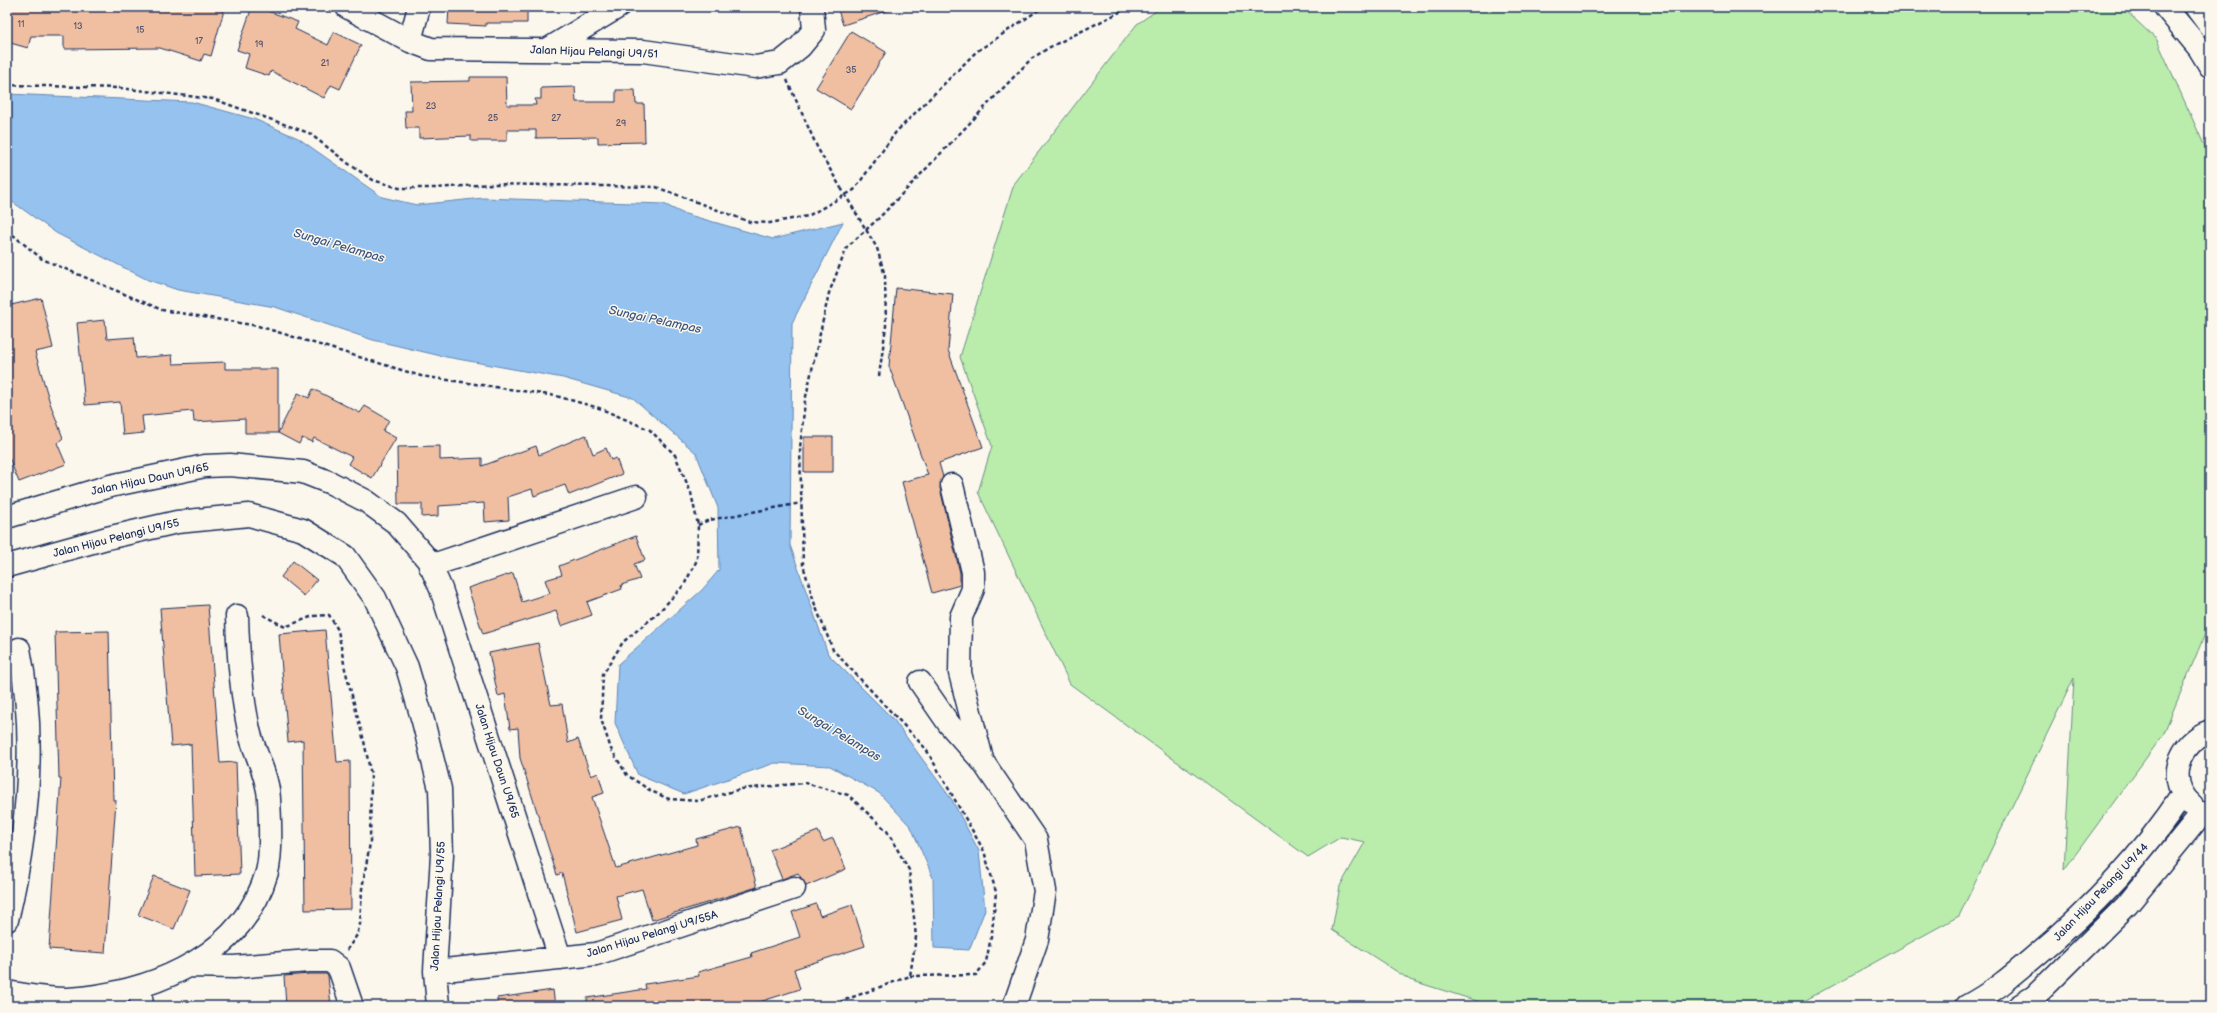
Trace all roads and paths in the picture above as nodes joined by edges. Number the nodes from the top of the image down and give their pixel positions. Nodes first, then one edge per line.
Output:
1 (347, 7) edge
2 (419, 7) edge
3 (618, 7) edge
4 (812, 7) edge
5 (1043, 7) edge
6 (1130, 7) edge
7 (2165, 7) edge
8 (2196, 7) edge
9 (369, 12) edge
10 (2210, 26) edge
11 (410, 41) junction
12 (547, 50) junction
13 (780, 63) junction
14 (2210, 66) edge
15 (7, 85) edge
16 (7, 230) edge
17 (879, 376) dead end
18 (952, 485) dead end
19 (636, 497) dead end
20 (800, 503) junction
21 (7, 517) edge
22 (698, 525) junction
23 (7, 566) edge
24 (430, 566) junction
25 (263, 615) dead end
26 (237, 616) dead end
27 (19, 649) dead end
28 (920, 682) dead end
29 (2210, 732) edge
30 (983, 762) junction
31 (2183, 794) junction
32 (2206, 813) edge
33 (794, 888) dead end
34 (7, 920) edge
35 (560, 958) junction
36 (335, 964) junction
37 (190, 966) junction
38 (435, 971) junction
39 (910, 976) junction
40 (7, 992) edge
41 (141, 996) edge
42 (352, 1006) edge
43 (438, 1006) edge
44 (840, 1006) edge
45 (1014, 1006) edge
46 (1967, 1006) edge
47 (2019, 1006) edge

1 - 9 street, Jalan Hijau Pelangi U9/51
2 - 11 street
3 - 12 street
4 - 13 street, Jalan Hijau Pelangi U9/51
5 - 15 path
6 - 20 path
7 - 14 street
8 - 10 street
9 - 11 street, Jalan Hijau Pelangi U9/51
11 - 12 street, Jalan Hijau Pelangi U9/51
12 - 13 street, Jalan Hijau Pelangi U9/51
13 - 17 path, bridge
16 - 22 path
18 - 30 street
19 - 24 street
20 - 22 path
20 - 39 path
21 - 24 street, Jalan Hijau Daun U9/65
22 - 39 path
23 - 38 street, Jalan Hijau Pelangi U9/55
24 - 35 street, Jalan Hijau Daun U9/65
25 - 36 path
26 - 37 street
27 - 34 street
28 - 30 street
29 - 31 street
30 - 45 street
31 - 32 street
31 - 46 street, Jalan Hijau Pelangi U9/44
32 - 47 street, Jalan Hijau Pelangi U9/44
33 - 35 street, Jalan Hijau Pelangi U9/55A
35 - 38 street, Jalan Hijau Pelangi U9/55A
36 - 37 street
36 - 42 street
37 - 41 street
38 - 43 street, Jalan Hijau Pelangi U9/55
39 - 44 path
40 - 41 street

